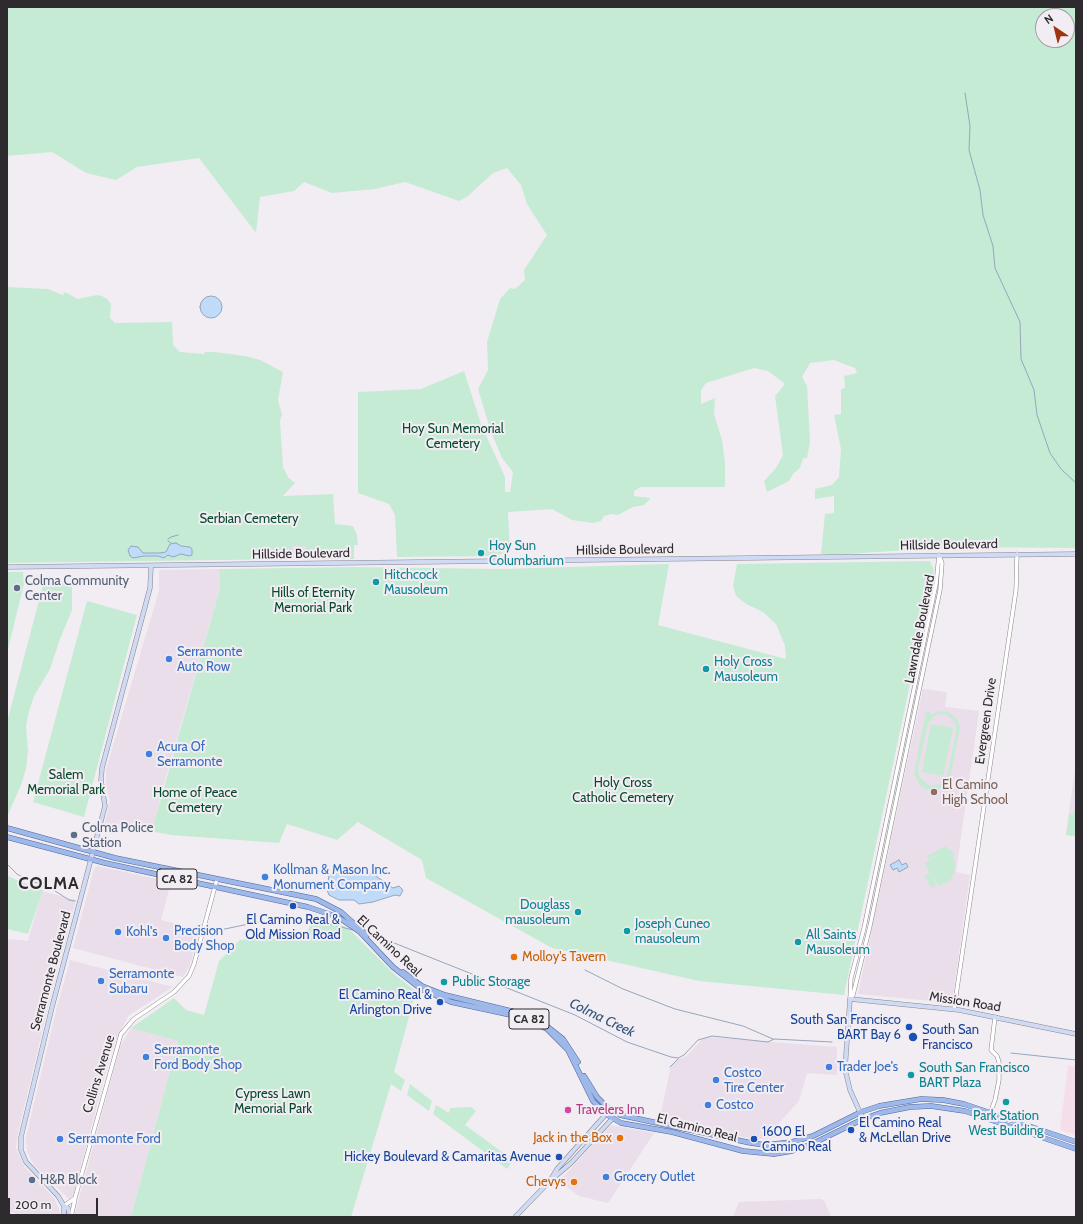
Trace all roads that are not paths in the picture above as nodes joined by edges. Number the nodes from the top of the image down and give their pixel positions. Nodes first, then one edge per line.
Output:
1 (1017, 554) junction
2 (1076, 554) edge
3 (939, 555) junction
4 (151, 566) junction
5 (7, 567) edge
6 (7, 828) edge
7 (7, 837) edge
8 (93, 852) junction
9 (91, 860) junction
10 (217, 879) junction
11 (215, 887) junction
12 (850, 999) junction
13 (954, 1009) junction
14 (995, 1017) junction
15 (1076, 1034) edge
16 (612, 1110) junction
17 (861, 1112) junction
18 (991, 1112) junction
19 (606, 1114) junction
20 (612, 1118) junction
21 (863, 1119) junction
22 (988, 1119) junction
23 (1067, 1139) junction
24 (1076, 1142) edge
25 (1062, 1144) junction
26 (1076, 1149) edge
27 (551, 1180) junction
28 (75, 1198) junction
29 (64, 1206) junction
30 (7, 1215) edge
31 (12, 1217) edge
32 (64, 1217) edge
33 (70, 1217) edge
34 (515, 1217) edge

1 - 2 main road, Hillside Boulevard
1 - 3 main road, Hillside Boulevard
1 - 13 street, Evergreen Drive
3 - 4 main road, Hillside Boulevard
3 - 12 street, Lawndale Boulevard
3 - 12 street, Lawndale Boulevard
4 - 5 main road, Hillside Boulevard
4 - 8 main road, Serramonte Boulevard
6 - 8 main road, El Camino Real / CA 82
7 - 9 main road, El Camino Real / CA 82
8 - 9 main road, Serramonte Boulevard
8 - 10 main road, El Camino Real / CA 82
9 - 11 main road, El Camino Real / CA 82
9 - 29 main road, Serramonte Boulevard
10 - 11 street, Collins Avenue
10 - 16 main road, El Camino Real / CA 82
11 - 19 main road, El Camino Real / CA 82
11 - 28 street, Collins Avenue
12 - 13 main road, Mission Road
12 - 17 main road
13 - 14 main road, Mission Road
14 - 15 main road, Mission Road
14 - 18 street
16 - 17 main road, El Camino Real / CA 82
16 - 19 main road
16 - 20 main road
17 - 18 main road, El Camino Real / CA 82
17 - 21 main road
18 - 22 street
18 - 23 main road, El Camino Real / CA 82
19 - 20 main road, El Camino Real / CA 82
19 - 27 main road
20 - 21 main road, El Camino Real / CA 82
20 - 27 main road
21 - 22 main road, El Camino Real / CA 82
22 - 25 main road, El Camino Real / CA 82
23 - 24 main road, El Camino Real / CA 82
23 - 25 main road
25 - 26 main road, El Camino Real / CA 82
27 - 34 main road
28 - 29 street
28 - 33 street, Collins Avenue
29 - 32 main road
29 - 33 main road, Serramonte Boulevard
30 - 31 main road

